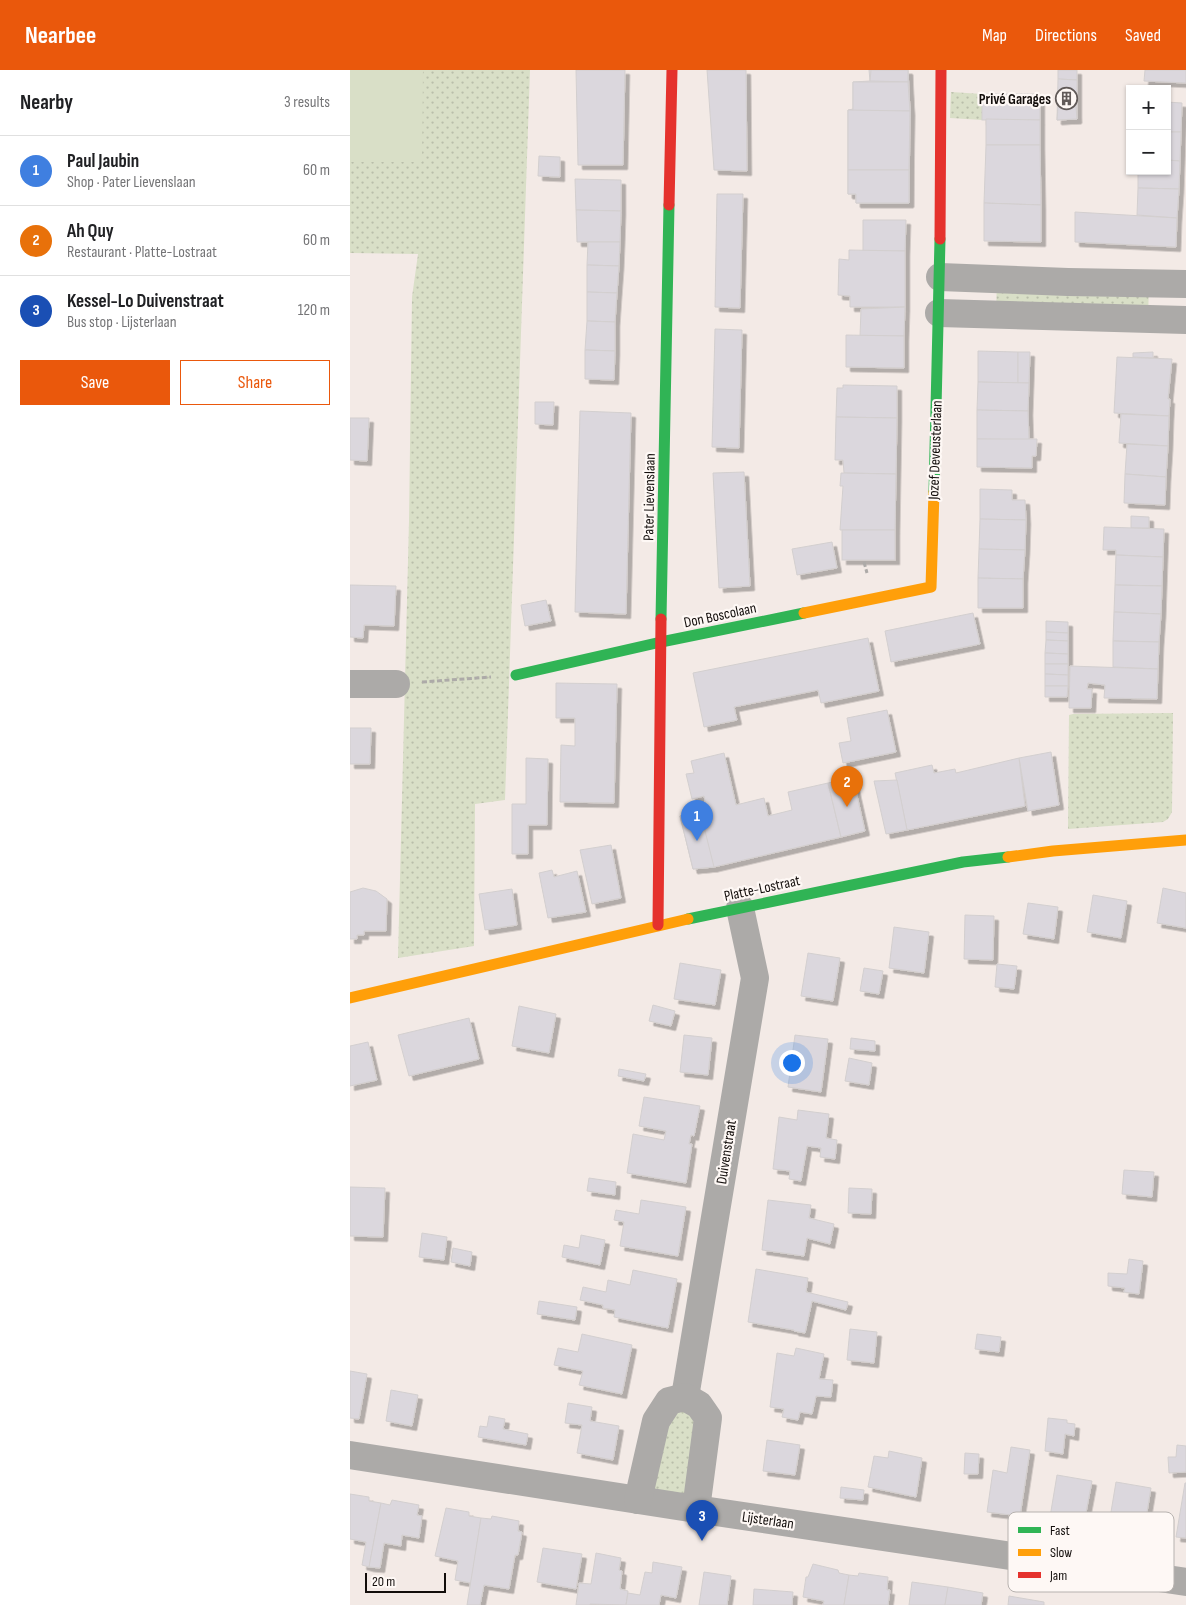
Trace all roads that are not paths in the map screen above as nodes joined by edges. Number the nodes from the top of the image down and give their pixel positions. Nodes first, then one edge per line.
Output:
1 (672, 70) edge
2 (941, 70) edge
3 (940, 277) junction
4 (1186, 284) edge
5 (939, 313) junction
6 (1186, 320) edge
7 (931, 587) joint
8 (661, 642) junction
9 (516, 675) road end
10 (350, 684) edge
11 (396, 684) road end
12 (1186, 840) edge
13 (740, 908) junction
14 (658, 925) junction
15 (350, 998) edge
16 (685, 1397) junction
17 (350, 1455) edge
18 (638, 1500) junction
19 (696, 1510) junction
20 (1008, 1556) edge

1 - 8 street, Pater Lievenslaan
2 - 3 street, Jozef Deveusterlaan
3 - 4 street
3 - 5 street, Jozef Deveusterlaan
5 - 6 street
5 - 7 street, Jozef Deveusterlaan
7 - 8 street, Don Boscolaan
8 - 9 street, Don Boscolaan
8 - 14 street, Pater Lievenslaan
10 - 11 street
12 - 13 street, Platte-Lostraat
13 - 14 street, Platte-Lostraat
13 - 16 street, Duivenstraat
14 - 15 street, Platte-Lostraat
16 - 18 street
16 - 19 street
17 - 18 street, Lijsterlaan
18 - 19 street, Lijsterlaan
19 - 20 street, Lijsterlaan

